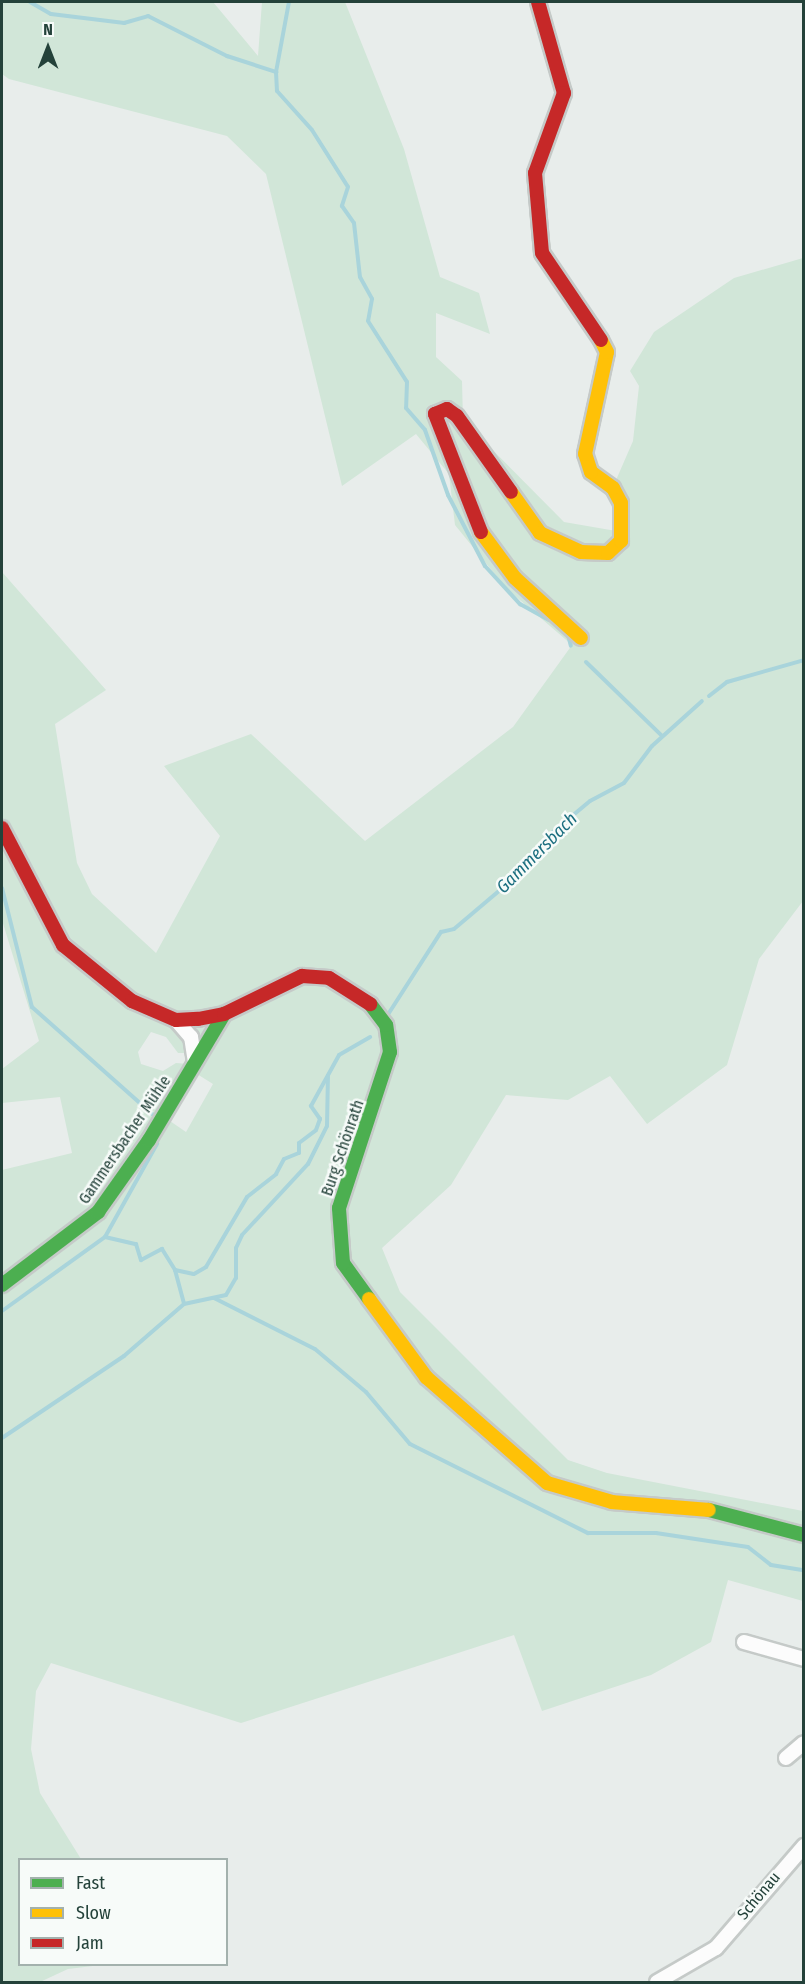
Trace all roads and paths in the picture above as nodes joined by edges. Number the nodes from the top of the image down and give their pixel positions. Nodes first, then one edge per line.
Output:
1 (538, 2) edge
2 (581, 638) dead end
3 (2, 828) edge
4 (224, 1014) junction
5 (176, 1020) junction
6 (195, 1064) junction
7 (2, 1285) edge
8 (804, 1535) edge
9 (744, 1642) dead end
10 (804, 1659) edge
11 (804, 1743) edge
12 (786, 1758) dead end
13 (804, 1846) edge
14 (657, 1983) edge

1 - 2 street
3 - 5 street
4 - 5 street, Burg Schönrath
4 - 6 street, Gammersbacher Mühle
4 - 8 street, Burg Schönrath
5 - 6 street
6 - 7 street, Gammersbacher Mühle
9 - 10 street
11 - 12 street
13 - 14 street, Schönau

